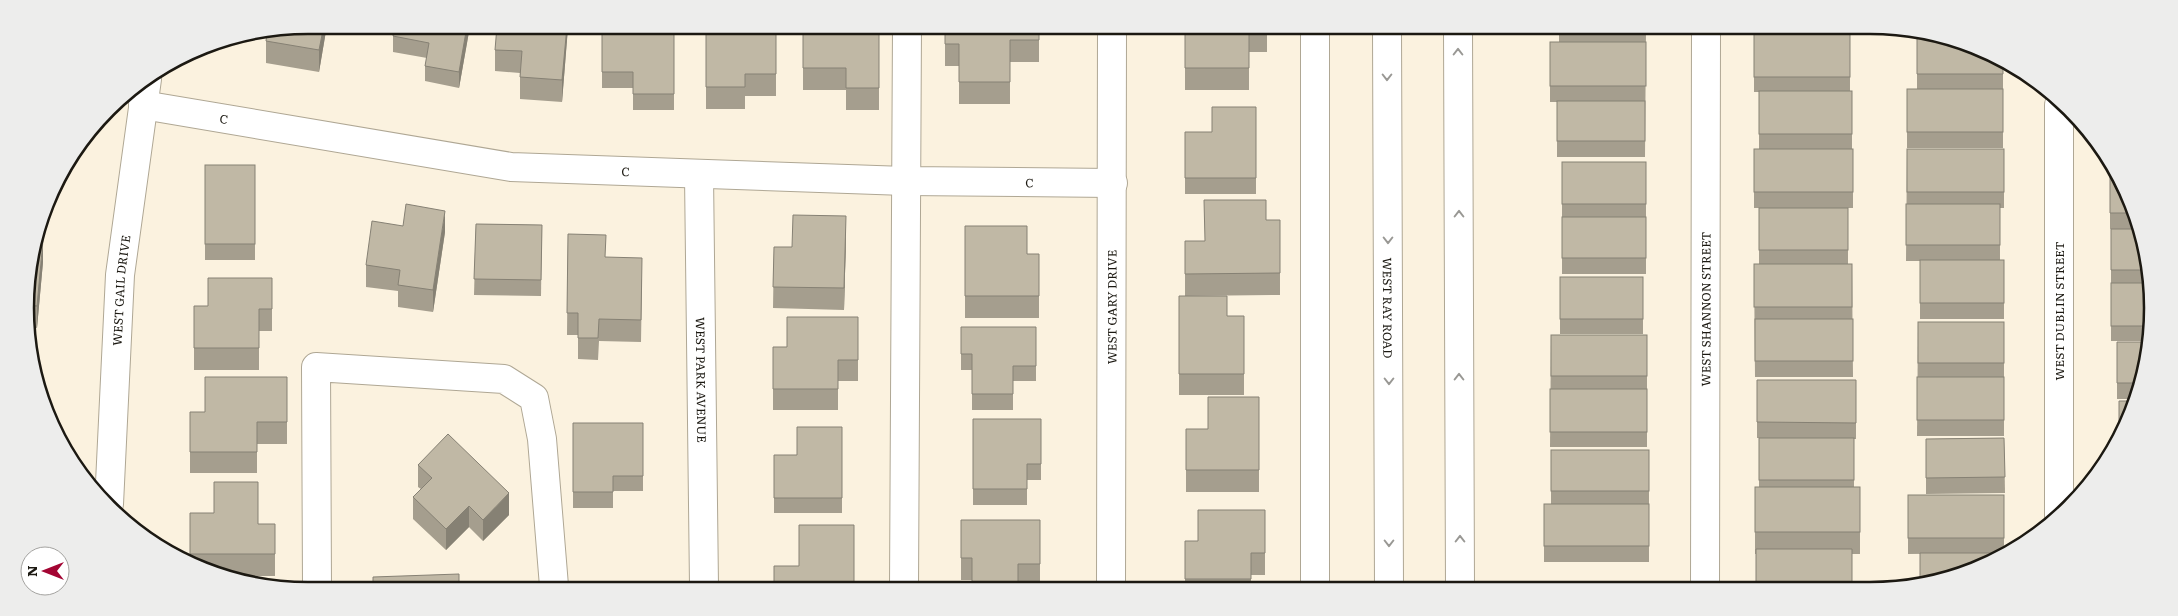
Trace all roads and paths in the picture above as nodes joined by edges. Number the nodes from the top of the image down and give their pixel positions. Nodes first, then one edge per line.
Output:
1 (907, 34) edge
2 (1112, 34) edge
3 (1315, 34) edge
4 (1387, 34) edge
5 (1458, 34) edge
6 (1706, 34) edge
7 (145, 92) edge
8 (2059, 109) edge
9 (699, 175) junction
10 (905, 181) junction
11 (1113, 183) junction
12 (105, 493) edge
13 (2059, 507) edge
14 (317, 582) edge
15 (554, 582) edge
16 (704, 582) edge
17 (904, 582) edge
18 (1111, 582) edge
19 (1315, 582) edge
20 (1389, 582) edge
21 (1460, 582) edge
22 (1705, 582) edge

1 - 10 street
2 - 11 street, WEST GARY DRIVE
3 - 19 street
4 -> 20 street, WEST RAY ROAD
21 -> 5 street
6 - 22 street, WEST SHANNON STREET
7 - 9 street, C
7 - 12 street, WEST GAIL DRIVE
8 - 13 street, WEST DUBLIN STREET
9 - 10 street, C
9 - 16 street, WEST PARK AVENUE
10 - 11 street, C
10 - 17 street
11 - 18 street, WEST GARY DRIVE
14 - 15 street

